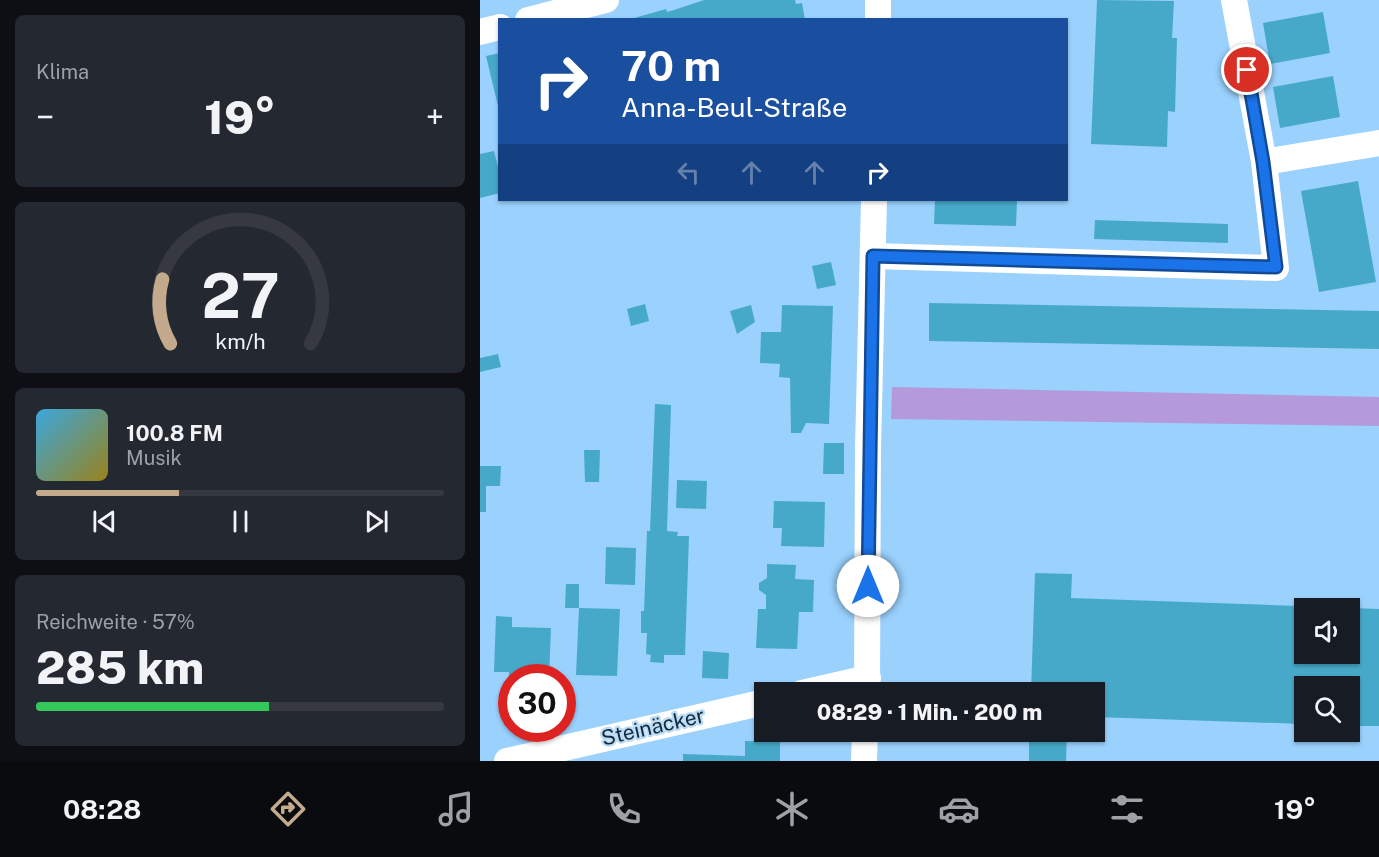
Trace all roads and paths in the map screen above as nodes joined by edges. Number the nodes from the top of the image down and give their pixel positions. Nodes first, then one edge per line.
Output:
1 (606, 0) edge
2 (878, 0) edge
3 (1234, 0) edge
4 (536, 18) edge
5 (878, 18) edge
6 (498, 28) edge
7 (480, 32) edge
8 (1379, 143) edge
9 (1263, 162) junction
10 (874, 201) edge
11 (873, 256) junction
12 (868, 682) edge
13 (754, 705) edge
14 (865, 742) edge
15 (507, 761) edge
16 (864, 761) edge

1 - 4 street
2 - 5 street
3 - 9 street
6 - 7 street
8 - 9 street
9 - 11 street
10 - 11 street
11 - 12 street
13 - 15 street, Steinäcker
14 - 16 street

